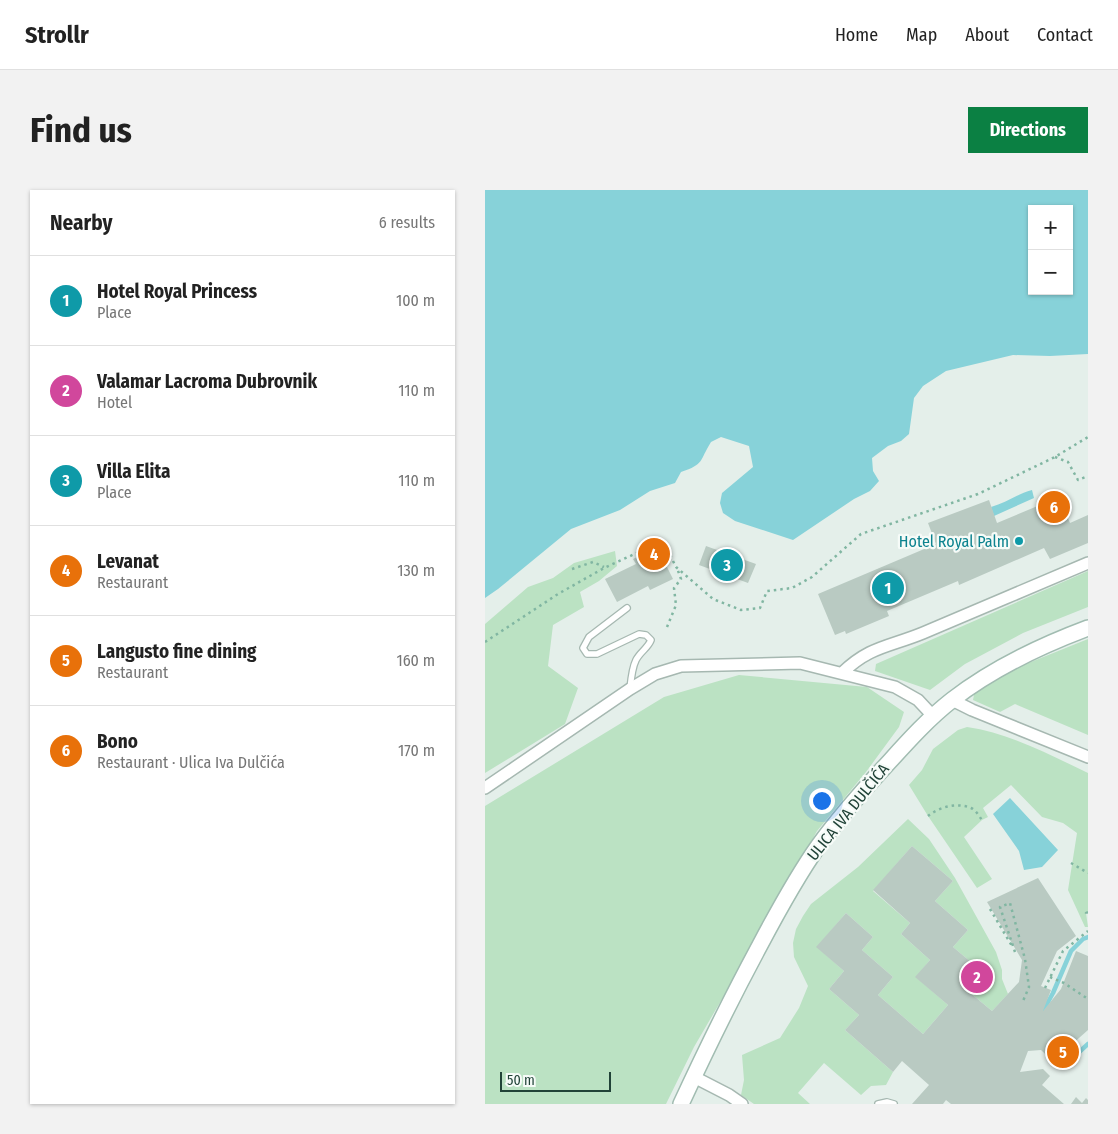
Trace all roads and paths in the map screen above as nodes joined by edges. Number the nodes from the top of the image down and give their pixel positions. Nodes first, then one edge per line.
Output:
1 (1088, 437) edge
2 (1055, 457) junction
3 (1088, 476) edge
4 (1088, 563) edge
5 (676, 567) junction
6 (605, 568) junction
7 (572, 569) dead end
8 (627, 608) dead end
9 (667, 627) dead end
10 (1088, 628) edge
11 (485, 642) edge
12 (842, 673) junction
13 (630, 688) junction
14 (952, 700) junction
15 (933, 716) junction
16 (1088, 757) edge
17 (485, 788) edge
18 (928, 816) dead end
19 (982, 820) dead end
20 (1071, 862) dead end
21 (1088, 873) edge
22 (990, 909) dead end
23 (1088, 912) edge
24 (1088, 916) edge
25 (1088, 931) edge
26 (1050, 977) junction
27 (1045, 988) dead end
28 (1088, 998) edge
29 (1023, 1001) dead end
30 (694, 1077) junction
31 (681, 1104) edge
32 (742, 1104) edge
33 (877, 1104) edge
34 (894, 1104) edge

1 - 2 path
2 - 3 path
2 - 5 path
4 - 12 street
5 - 6 path
5 - 9 path
6 - 7 path
6 - 11 path
8 - 13 lane
10 - 14 main road, ULICA IVA DULČIĆA
12 - 13 street
12 - 15 street
13 - 17 street
14 - 15 main road, ULICA IVA DULČIĆA
14 - 16 street
15 - 30 main road, ULICA IVA DULČIĆA
18 - 19 path
20 - 21 path
22 - 29 path
23 - 24 path
25 - 26 path
26 - 27 path
26 - 28 path
30 - 31 main road, ULICA IVA DULČIĆA
30 - 32 street
33 - 34 lane

